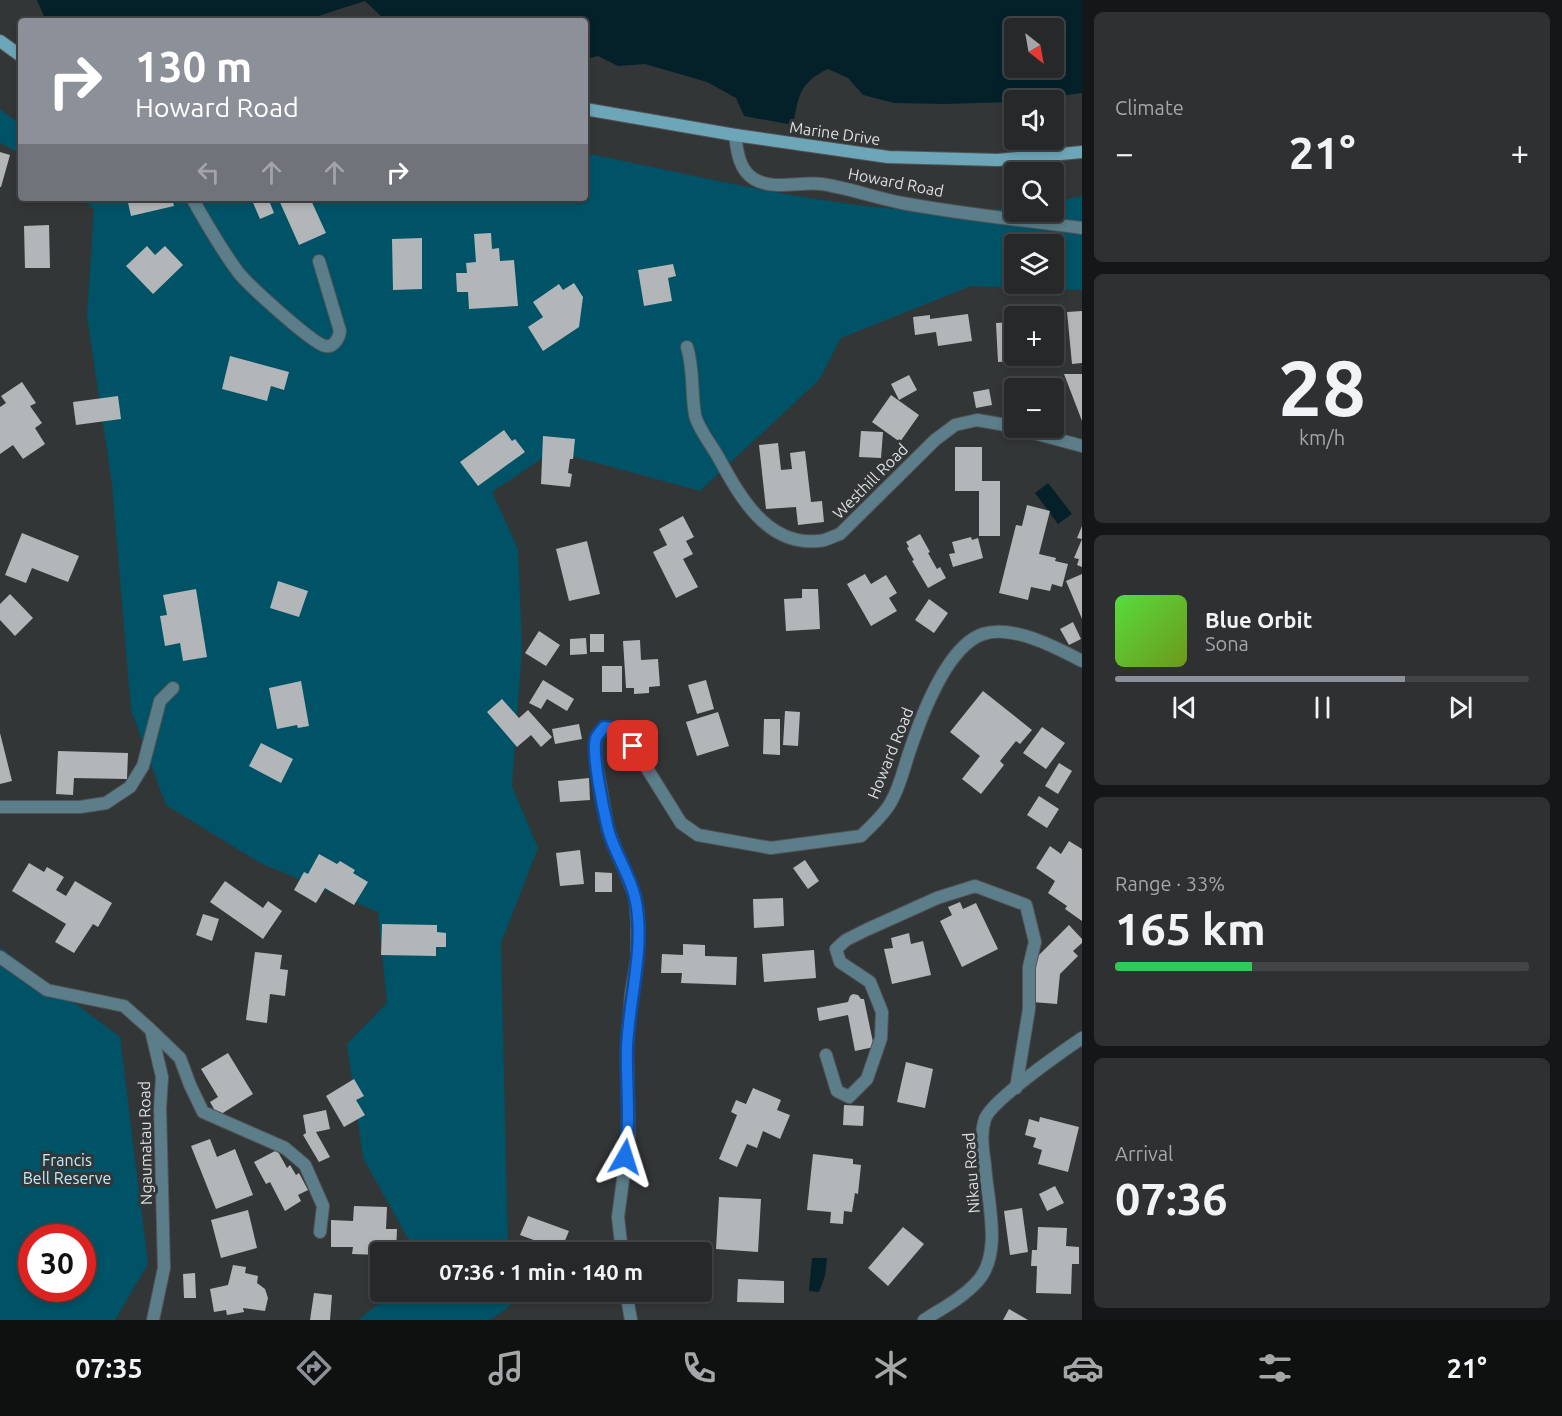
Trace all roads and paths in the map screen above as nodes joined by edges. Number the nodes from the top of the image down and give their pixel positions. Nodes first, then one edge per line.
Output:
1 (0, 41) edge
2 (18, 54) edge
3 (588, 110) edge
4 (735, 135) junction
5 (1082, 152) edge
6 (194, 201) edge
7 (1082, 228) edge
8 (320, 261) dead end
9 (687, 347) dead end
10 (1082, 446) edge
11 (1082, 661) edge
12 (173, 688) dead end
13 (0, 807) edge
14 (0, 957) edge
15 (151, 1030) junction
16 (1082, 1038) edge
17 (826, 1055) dead end
18 (1016, 1088) junction
19 (320, 1232) dead end
20 (621, 1242) edge
21 (628, 1302) edge
22 (153, 1320) edge
23 (631, 1320) edge
24 (924, 1320) edge

1 - 2 main road
3 - 4 main road, Marine Drive
4 - 5 main road, Marine Drive
4 - 7 street, Howard Road
6 - 8 street
9 - 10 street, Westhill Road
11 - 20 street, Howard Road
12 - 13 street
14 - 15 street
15 - 19 street
15 - 22 street, Ngaumatau Road
16 - 18 street, Nikau Road
17 - 18 street
18 - 24 street, Nikau Road
21 - 23 street

